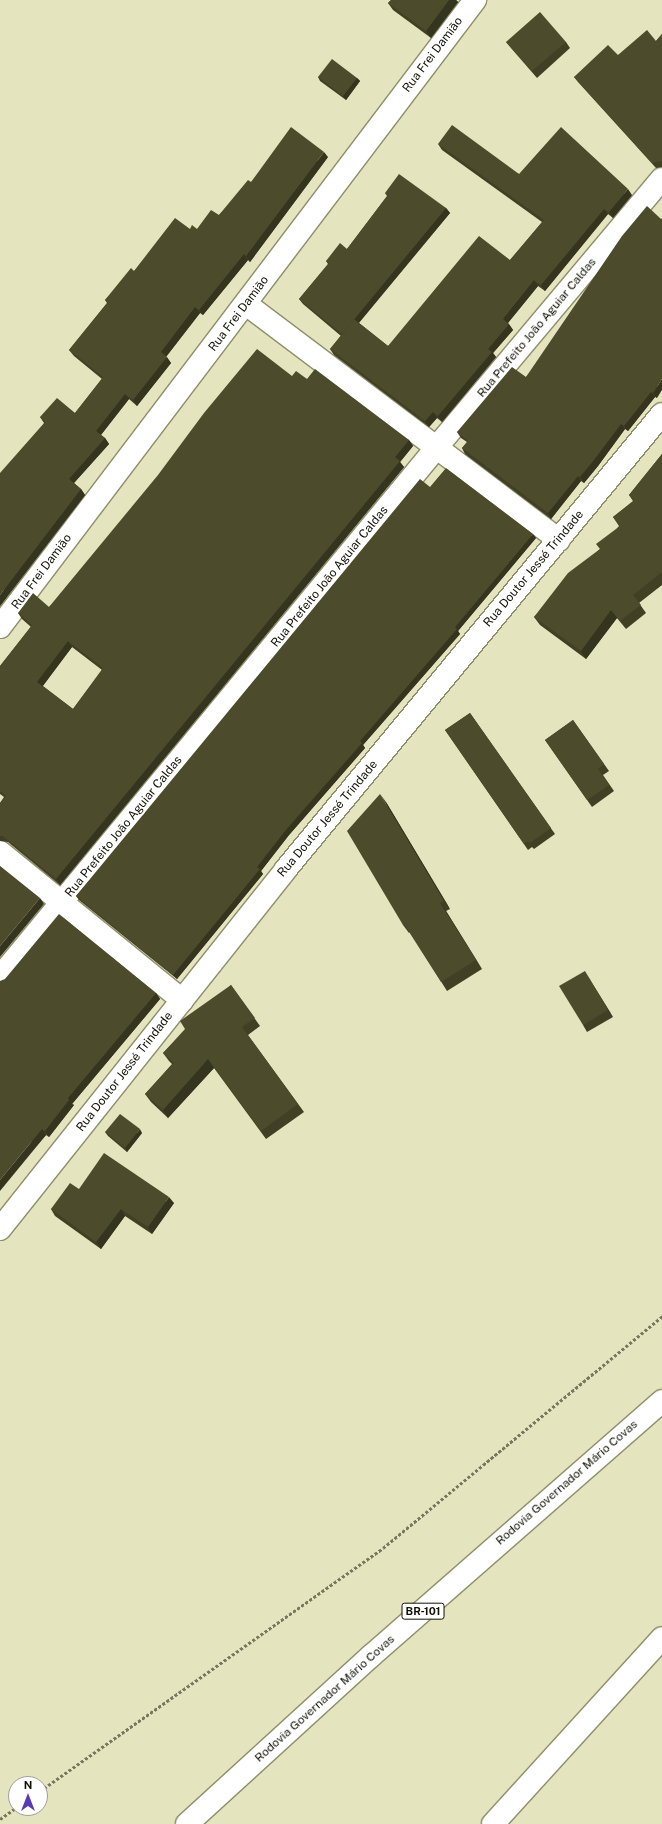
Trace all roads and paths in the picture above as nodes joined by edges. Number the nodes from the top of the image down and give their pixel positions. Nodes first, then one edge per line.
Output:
1 (475, 0) edge
2 (662, 179) edge
3 (246, 304) junction
4 (662, 414) edge
5 (436, 448) junction
6 (559, 540) junction
7 (0, 627) edge
8 (0, 852) edge
9 (62, 902) junction
10 (0, 977) edge
11 (182, 1000) junction
12 (0, 1229) edge
13 (662, 1316) edge
14 (662, 1401) edge
15 (662, 1638) edge
16 (48, 1785) edge
17 (187, 1824) edge
18 (493, 1824) edge

1 - 3 main road, Rua Frei Damião
2 - 5 main road, Rua Prefeito João Aguiar Caldas
3 - 5 main road
3 - 7 main road, Rua Frei Damião
4 - 6 main road, Rua Doutor Jessé Trindade
5 - 6 main road
5 - 9 main road, Rua Prefeito João Aguiar Caldas
6 - 11 main road, Rua Doutor Jessé Trindade
8 - 9 main road
9 - 10 main road, Rua Prefeito João Aguiar Caldas
9 - 11 main road
11 - 12 main road, Rua Doutor Jessé Trindade
13 - 16 path
14 - 17 main road, Rodovia Governador Mário Covas / BR-101
15 - 18 main road

